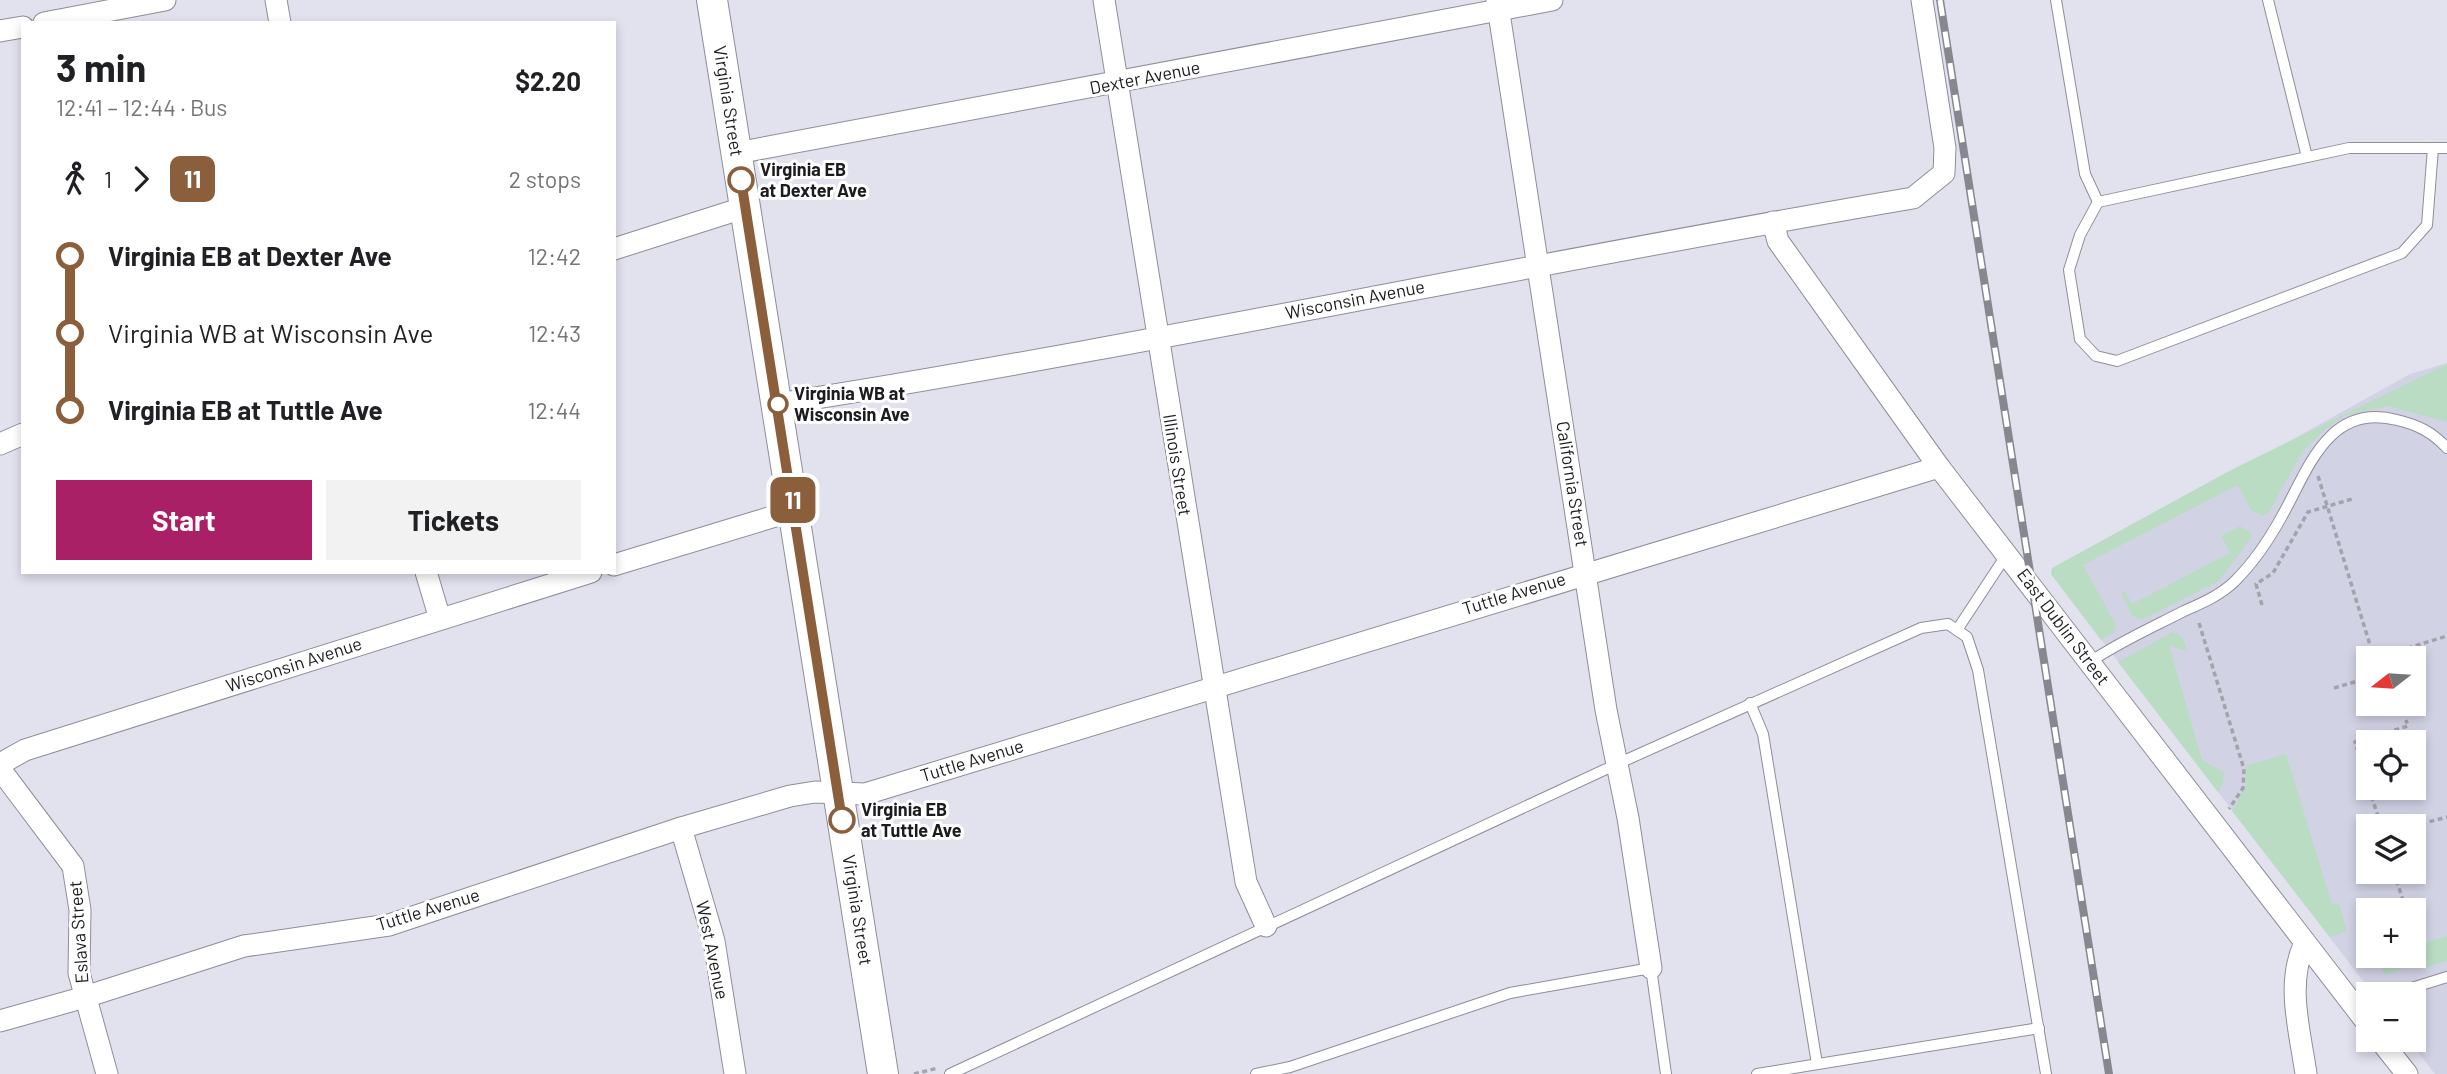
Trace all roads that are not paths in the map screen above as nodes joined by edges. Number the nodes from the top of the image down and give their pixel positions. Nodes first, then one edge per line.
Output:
1 (165, 0) edge
2 (276, 0) edge
3 (712, 0) edge
4 (1104, 0) edge
5 (1552, 0) edge
6 (1922, 0) edge
7 (2056, 0) edge
8 (2268, 0) edge
9 (1498, 5) edge
10 (55, 21) edge
11 (280, 21) edge
12 (21, 27) edge
13 (0, 31) edge
14 (1117, 84) junction
15 (2433, 148) junction
16 (2447, 148) edge
17 (737, 153) junction
18 (2306, 157) junction
19 (2098, 202) junction
20 (746, 207) junction
21 (1773, 222) junction
22 (616, 248) edge
23 (1539, 265) junction
24 (1157, 338) junction
25 (778, 404) junction
26 (21, 435) edge
27 (0, 444) edge
28 (2447, 448) edge
29 (1939, 467) junction
30 (795, 510) junction
31 (2007, 554) junction
32 (616, 564) edge
33 (1586, 572) junction
34 (427, 574) edge
35 (585, 574) edge
36 (440, 619) junction
37 (1957, 630) junction
38 (2090, 662) junction
39 (1213, 688) junction
40 (1750, 703) junction
41 (1617, 764) junction
42 (0, 767) edge
43 (838, 793) junction
44 (681, 828) junction
45 (1266, 926) junction
46 (2304, 944) junction
47 (1651, 968) junction
48 (2447, 977) edge
49 (2426, 983) edge
50 (85, 997) junction
51 (2356, 1004) edge
52 (0, 1021) edge
53 (2039, 1028) junction
54 (2390, 1052) edge
55 (1817, 1064) junction
56 (107, 1074) edge
57 (735, 1074) edge
58 (883, 1074) edge
59 (950, 1074) edge
60 (1256, 1074) edge
61 (1666, 1074) edge
62 (1757, 1074) edge
63 (2046, 1074) edge
64 (2306, 1074) edge
65 (2407, 1074) edge

1 - 10 street
2 - 11 street
3 - 17 street, Virginia Street
4 - 14 street, Illinois Street
5 - 9 street, Dexter Avenue
6 - 21 street, Wisconsin Avenue
7 - 19 lane
8 - 18 lane
9 - 14 street, Dexter Avenue
9 - 23 street, California Street
12 - 13 street
14 - 17 street, Dexter Avenue
14 - 24 street, Illinois Street
15 - 16 lane
15 - 18 lane
15 - 19 lane
17 - 20 street, Virginia Street
18 - 19 lane
20 - 22 street
20 - 25 street, Virginia Street
21 - 23 street, Wisconsin Avenue
21 - 29 street, East Dublin Street
23 - 24 street, Wisconsin Avenue
23 - 33 street, California Street
24 - 25 street, Wisconsin Avenue
24 - 39 street, Illinois Street
25 - 30 street, Virginia Street
26 - 27 street
28 - 38 lane
29 - 31 street, East Dublin Street
29 - 33 street, Tuttle Avenue
30 - 32 street
30 - 43 street, Virginia Street
31 - 37 lane
31 - 38 street, East Dublin Street
33 - 39 street, Tuttle Avenue
33 - 41 street, California Street
34 - 36 street
35 - 36 street, Wisconsin Avenue
36 - 42 street, Wisconsin Avenue
37 - 40 lane
37 - 53 lane
38 - 46 street, East Dublin Street
39 - 43 street, Tuttle Avenue
39 - 45 street, Illinois Street
40 - 41 lane
40 - 55 lane
41 - 45 lane
41 - 47 street, California Street
42 - 50 street, Eslava Street
43 - 44 street, Tuttle Avenue
43 - 58 street, Virginia Street
44 - 50 street, Tuttle Avenue
44 - 57 street, West Avenue
45 - 59 lane
46 - 51 street, East Dublin Street
46 - 64 street
47 - 60 lane
47 - 61 lane
48 - 49 lane
50 - 52 street, Tuttle Avenue
50 - 56 street, Eslava Street
53 - 55 lane
53 - 63 lane
54 - 65 street
55 - 62 lane

